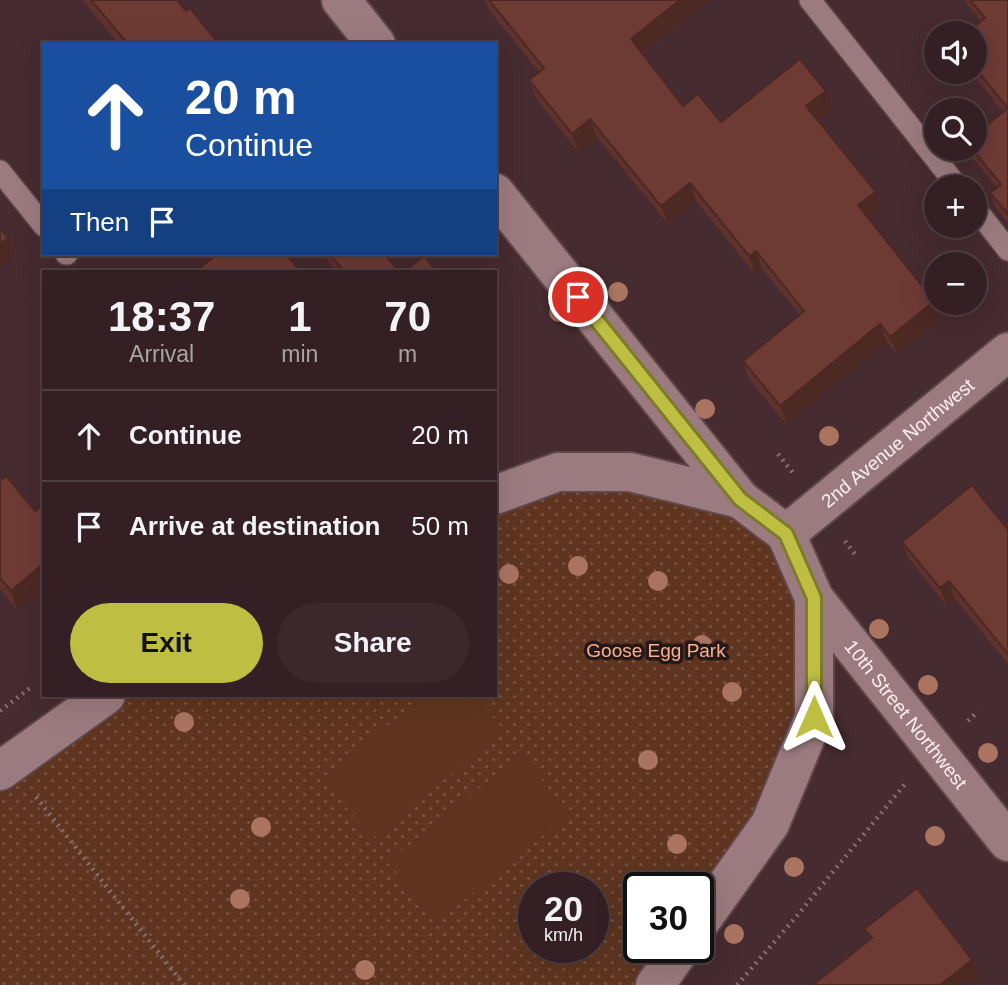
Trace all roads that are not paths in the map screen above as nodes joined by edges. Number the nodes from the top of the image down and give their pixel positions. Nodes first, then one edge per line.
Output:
1 (810, 0) edge
2 (0, 171) edge
3 (949, 175) edge
4 (497, 195) edge
5 (987, 223) edge
6 (42, 224) edge
7 (1008, 250) edge
8 (1008, 352) edge
9 (497, 494) edge
10 (740, 499) junction
11 (786, 534) junction
12 (814, 598) junction
13 (103, 697) edge
14 (3, 762) edge
15 (1008, 842) edge
16 (714, 903) edge
17 (671, 963) edge
18 (655, 985) edge

1 - 3 lane
2 - 6 lane
4 - 10 street, 10th Street Northwest
5 - 7 lane
8 - 11 street, 2nd Avenue Northwest
9 - 10 street
10 - 11 street, 10th Street Northwest
11 - 12 street, 10th Street Northwest
12 - 15 street, 10th Street Northwest
12 - 16 street
13 - 14 street
17 - 18 street

